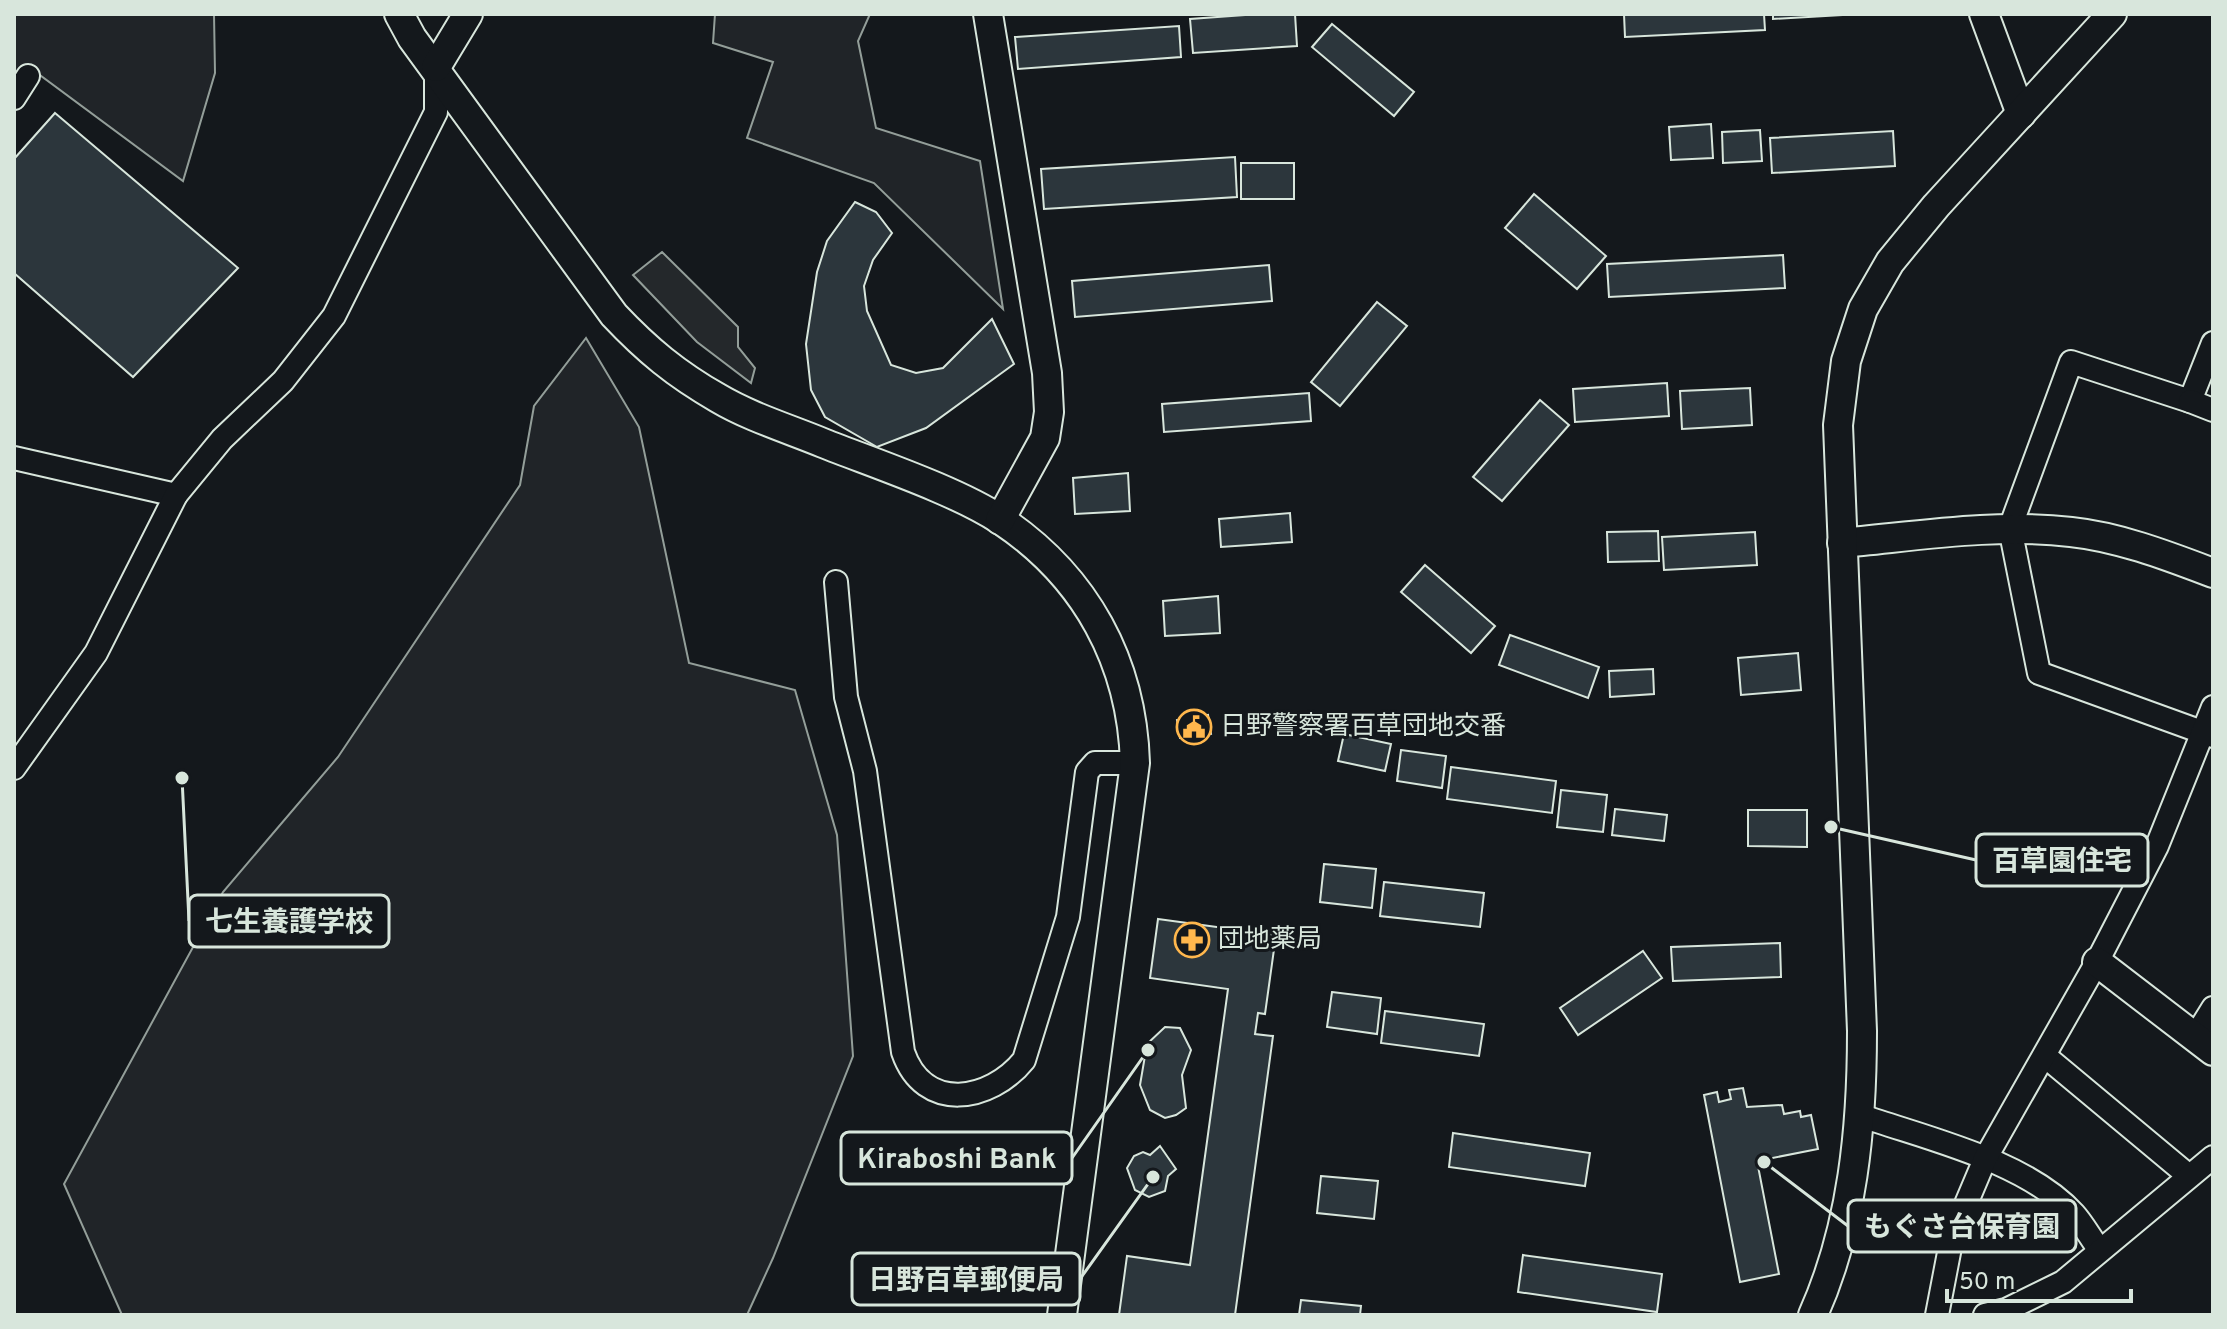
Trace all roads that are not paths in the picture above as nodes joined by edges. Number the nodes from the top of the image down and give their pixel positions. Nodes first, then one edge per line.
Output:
1 (399, 14) edge
2 (468, 14) edge
3 (988, 14) edge
4 (1984, 14) edge
5 (2112, 14) edge
6 (436, 67) junction
7 (28, 76) dead end
8 (14, 98) edge
9 (2021, 114) junction
10 (2213, 343) edge
11 (2190, 401) junction
12 (2213, 410) edge
13 (14, 458) edge
14 (176, 495) junction
15 (1000, 520) junction
16 (2010, 528) junction
17 (1842, 543) junction
18 (2213, 573) edge
19 (836, 582) dead end
20 (2213, 707) edge
21 (2208, 734) edge
22 (1135, 763) junction
23 (14, 768) edge
24 (2097, 962) junction
25 (2213, 1008) edge
26 (2204, 1044) edge
27 (2045, 1056) junction
28 (1862, 1116) junction
29 (2213, 1157) edge
30 (1985, 1159) junction
31 (2189, 1176) junction
32 (2099, 1249) junction
33 (1062, 1315) edge
34 (1813, 1315) edge
35 (1937, 1315) edge
36 (1985, 1315) edge

1 - 6 street
2 - 6 street
3 - 15 street
4 - 9 street
5 - 9 street
6 - 14 street
6 - 15 street
7 - 8 street
9 - 17 street
10 - 11 street
11 - 12 street
11 - 16 street
13 - 14 street
14 - 23 street
15 - 22 street
16 - 17 street
16 - 18 street
16 - 21 street
17 - 28 street
19 - 22 street
20 - 21 street
21 - 24 street
22 - 33 street
24 - 26 street
24 - 27 street
25 - 26 street
27 - 30 street
27 - 31 street
28 - 30 street
28 - 34 street
29 - 31 street
30 - 32 street
30 - 35 street
31 - 32 street
32 - 36 street

